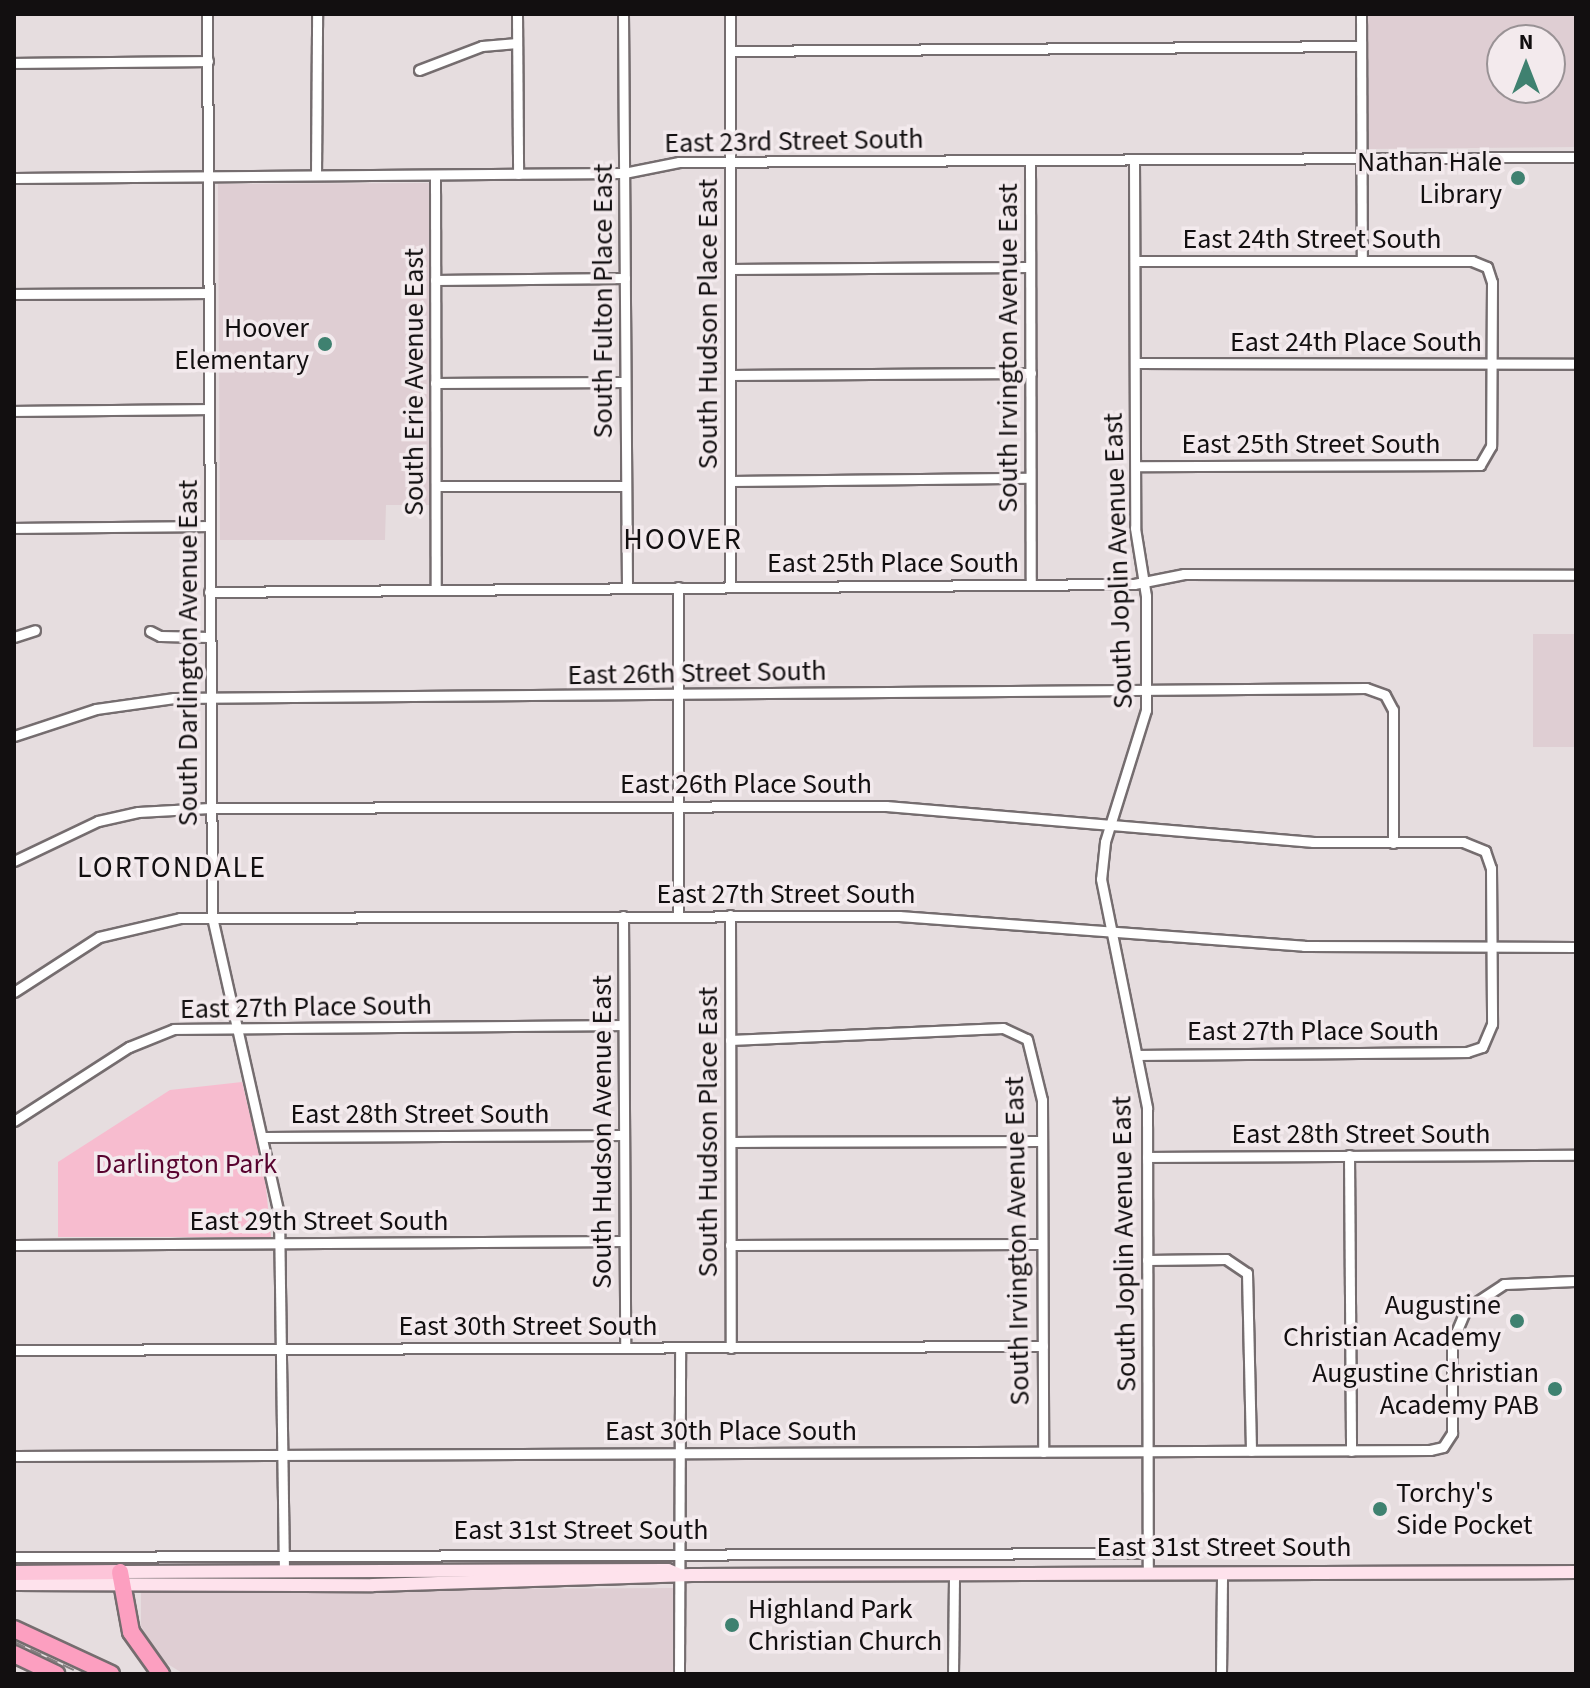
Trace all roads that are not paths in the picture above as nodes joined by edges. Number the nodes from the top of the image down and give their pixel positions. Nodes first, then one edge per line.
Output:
1 (207, 14) edge
2 (317, 14) edge
3 (517, 14) edge
4 (623, 14) edge
5 (730, 14) edge
6 (1361, 14) edge
7 (517, 43) junction
8 (1361, 46) junction
9 (730, 51) junction
10 (208, 61) junction
11 (14, 63) edge
12 (419, 70) dead end
13 (1576, 157) edge
14 (1362, 158) junction
15 (1030, 160) junction
16 (1134, 160) junction
17 (730, 162) junction
18 (624, 173) junction
19 (518, 174) junction
20 (316, 175) junction
21 (435, 175) junction
22 (208, 176) junction
23 (14, 178) edge
24 (1135, 261) junction
25 (1362, 261) junction
26 (1030, 267) junction
27 (730, 269) junction
28 (625, 278) junction
29 (435, 280) junction
30 (208, 293) junction
31 (14, 294) edge
32 (1135, 363) junction
33 (1491, 364) junction
34 (1576, 364) edge
35 (1031, 373) junction
36 (730, 375) junction
37 (625, 382) junction
38 (435, 383) junction
39 (209, 409) junction
40 (14, 411) edge
41 (1136, 466) junction
42 (1030, 478) junction
43 (731, 481) junction
44 (436, 486) junction
45 (626, 486) junction
46 (209, 526) junction
47 (14, 528) edge
48 (1576, 575) edge
49 (1145, 580) junction
50 (1031, 584) junction
51 (730, 586) junction
52 (627, 587) junction
53 (678, 587) junction
54 (436, 590) junction
55 (209, 592) junction
56 (35, 630) dead end
57 (150, 631) dead end
58 (14, 637) edge
59 (210, 637) junction
60 (1147, 689) junction
61 (678, 696) junction
62 (210, 697) junction
63 (14, 736) edge
64 (679, 807) junction
65 (210, 808) junction
66 (1112, 823) junction
67 (1393, 843) junction
68 (14, 861) edge
69 (730, 915) junction
70 (623, 916) junction
71 (678, 916) junction
72 (212, 917) junction
73 (1109, 930) junction
74 (1492, 947) junction
75 (1576, 947) edge
76 (14, 992) edge
77 (623, 1025) junction
78 (234, 1027) junction
79 (730, 1040) junction
80 (1139, 1055) junction
81 (14, 1121) edge
82 (624, 1135) junction
83 (265, 1137) junction
84 (1042, 1141) junction
85 (731, 1142) junction
86 (1349, 1155) junction
87 (1576, 1155) edge
88 (1147, 1157) junction
89 (624, 1241) junction
90 (282, 1243) junction
91 (1042, 1244) junction
92 (14, 1245) edge
93 (730, 1245) junction
94 (1147, 1260) junction
95 (1576, 1281) edge
96 (1043, 1346) junction
97 (625, 1347) junction
98 (680, 1347) junction
99 (731, 1348) junction
100 (282, 1349) junction
101 (14, 1350) edge
102 (1251, 1451) junction
103 (1351, 1451) junction
104 (1043, 1452) junction
105 (1148, 1452) junction
106 (679, 1453) junction
107 (284, 1454) junction
108 (14, 1456) edge
109 (1148, 1553) junction
110 (680, 1555) junction
111 (14, 1557) edge
112 (284, 1557) junction
113 (1576, 1572) edge
114 (14, 1573) edge
115 (1148, 1573) junction
116 (1222, 1573) junction
117 (954, 1574) junction
118 (680, 1575) junction
119 (283, 1577) junction
120 (123, 1578) junction
121 (14, 1584) edge
122 (14, 1629) edge
123 (14, 1654) edge
124 (56, 1674) edge
125 (111, 1674) edge
126 (161, 1674) edge
127 (679, 1674) edge
128 (953, 1674) edge
129 (1221, 1674) edge

1 - 10 street, South Darlington Avenue East
2 - 20 street
3 - 7 street
4 - 18 street, South Fulton Place East
5 - 9 street, South Hudson Place East
6 - 8 street
7 - 12 street
7 - 19 street
8 - 9 street
8 - 14 street
9 - 17 street, South Hudson Place East
10 - 11 street
10 - 22 street, South Darlington Avenue East
13 - 14 street, East 23rd Street South
14 - 16 street, East 23rd Street South
14 - 25 street
15 - 16 street, East 23rd Street South
15 - 17 street, East 23rd Street South
15 - 26 street, South Irvington Avenue East
16 - 24 street, South Joplin Avenue East
17 - 18 street, East 23rd Street South
17 - 27 street, South Hudson Place East
18 - 19 street, East 23rd Street South
18 - 28 street, South Fulton Place East
19 - 21 street, East 23rd Street South
20 - 21 street, East 23rd Street South
20 - 22 street, East 23rd Street South
21 - 29 street, South Erie Avenue East
22 - 23 street, East 23rd Street South
22 - 30 street, South Darlington Avenue East
24 - 25 street, East 24th Street South
24 - 32 street, South Joplin Avenue East
25 - 33 street, East 24th Street South
26 - 27 street
26 - 35 street, South Irvington Avenue East
27 - 36 street, South Hudson Place East
28 - 29 street
28 - 37 street, South Fulton Place East
29 - 38 street, South Erie Avenue East
30 - 31 street
30 - 39 street, South Darlington Avenue East
32 - 33 street, East 24th Place South
32 - 41 street, South Joplin Avenue East
33 - 34 street, East 24th Place South
33 - 41 street, East 25th Street South
35 - 36 street
35 - 42 street, South Irvington Avenue East
36 - 43 street, South Hudson Place East
37 - 38 street
37 - 45 street, South Fulton Place East
38 - 44 street, South Erie Avenue East
39 - 40 street
39 - 46 street, South Darlington Avenue East
41 - 49 street, South Joplin Avenue East
42 - 43 street
42 - 50 street, South Irvington Avenue East
43 - 51 street, South Hudson Place East
44 - 45 street
44 - 54 street, South Erie Avenue East
45 - 52 street, South Fulton Place East
46 - 47 street
46 - 55 street, South Darlington Avenue East
48 - 49 street, East 25th Place South
49 - 50 street, East 25th Place South
49 - 60 street, South Joplin Avenue East
50 - 51 street, East 25th Place South
51 - 53 street, East 25th Place South
52 - 53 street, East 25th Place South
52 - 54 street, East 25th Place South
53 - 61 street
54 - 55 street, East 25th Place South
55 - 59 street, South Darlington Avenue East
56 - 58 street
57 - 59 street
59 - 62 street, South Darlington Avenue East
60 - 61 street, East 26th Street South
60 - 66 street, South Joplin Avenue East
60 - 67 street, East 26th Street South
61 - 62 street, East 26th Street South
61 - 64 street
62 - 63 street, East 26th Street South
62 - 65 street, South Darlington Avenue East
64 - 65 street, East 26th Place South
64 - 66 street, East 26th Place South
64 - 71 street
65 - 68 street, East 26th Place South
65 - 72 street, South Darlington Avenue East
66 - 67 street, East 26th Place South
66 - 73 street, South Joplin Avenue East
67 - 74 street, East 26th Place South
69 - 71 street, East 27th Street South
69 - 73 street, East 27th Street South
69 - 79 street, South Hudson Place East
70 - 71 street, East 27th Street South
70 - 72 street, East 27th Street South
70 - 77 street, South Hudson Avenue East
72 - 76 street, East 27th Street South
72 - 78 street, South Darlington Avenue East
73 - 74 street, East 27th Street South
73 - 80 street, South Joplin Avenue East
74 - 75 street, East 27th Street South
74 - 80 street, East 27th Place South
77 - 78 street, East 27th Place South
77 - 82 street, South Hudson Avenue East
78 - 81 street, East 27th Place South
78 - 83 street, South Darlington Avenue East
79 - 84 street, South Irvington Avenue East
79 - 85 street, South Hudson Place East
80 - 88 street, South Joplin Avenue East
82 - 83 street, East 28th Street South
82 - 89 street, South Hudson Avenue East
83 - 90 street, South Darlington Avenue East
84 - 85 street
84 - 91 street, South Irvington Avenue East
85 - 93 street, South Hudson Place East
86 - 87 street, East 28th Street South
86 - 88 street, East 28th Street South
86 - 103 street
88 - 94 street, South Joplin Avenue East
89 - 90 street, East 29th Street South
89 - 97 street, South Hudson Avenue East
90 - 92 street, East 29th Street South
90 - 100 street, South Darlington Avenue East
91 - 93 street
91 - 96 street, South Irvington Avenue East
93 - 99 street, South Hudson Place East
94 - 102 street
94 - 105 street, South Joplin Avenue East
95 - 103 street, East 30th Place South
96 - 99 street, East 30th Street South
96 - 104 street, South Irvington Avenue East
97 - 98 street, East 30th Street South
97 - 100 street, East 30th Street South
98 - 99 street, East 30th Street South
98 - 106 street
100 - 101 street, East 30th Street South
100 - 107 street, South Darlington Avenue East
102 - 103 street, East 30th Place South
102 - 105 street, East 30th Place South
104 - 105 street, East 30th Place South
104 - 106 street, East 30th Place South
105 - 109 street, South Joplin Avenue East
106 - 107 street, East 30th Place South
106 - 110 street
107 - 108 street, East 30th Place South
107 - 112 street, South Darlington Avenue East
109 - 110 street, East 31st Street South
109 - 115 street, South Joplin Avenue East
110 - 112 street, East 31st Street South
110 - 118 street
111 - 112 street, East 31st Street South
112 - 119 street, South Darlington Avenue East
113 - 116 main road, East 31st Street South
114 - 120 main road, East 31st Street South
115 - 116 main road, East 31st Street South
115 - 117 main road, East 31st Street South
116 - 129 street
117 - 118 main road, East 31st Street South
117 - 128 street
118 - 119 main road, East 31st Street South
118 - 127 street
119 - 120 main road, East 31st Street South
120 - 121 main road, East 31st Street South
120 - 126 highway
122 - 125 highway
123 - 124 highway

